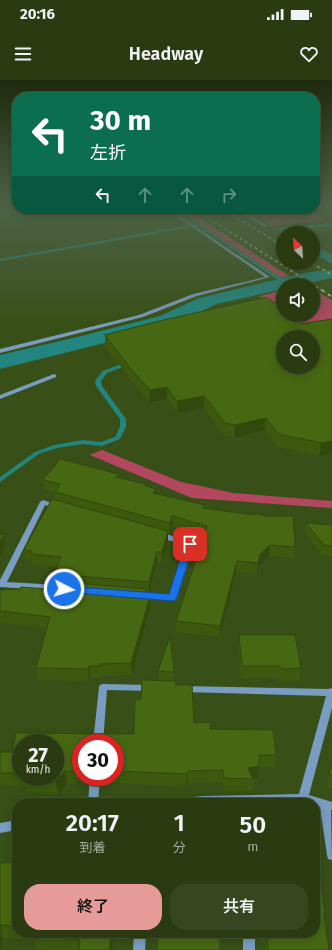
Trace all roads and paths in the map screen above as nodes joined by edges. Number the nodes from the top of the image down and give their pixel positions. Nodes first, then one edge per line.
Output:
1 (222, 246) edge
2 (0, 351) edge
3 (54, 376) dead end
4 (0, 397) edge
5 (65, 509) edge
6 (153, 534) edge
7 (1, 584) edge
8 (64, 589) edge
9 (134, 595) edge
10 (158, 688) edge
11 (174, 689) edge
12 (332, 692) edge
13 (329, 716) edge
14 (99, 734) edge
15 (94, 786) edge
16 (93, 798) edge
17 (303, 798) edge
18 (329, 805) edge
19 (12, 826) edge
20 (0, 828) edge
21 (332, 855) edge
22 (140, 938) edge
23 (249, 938) edge
24 (139, 950) edge
25 (249, 950) edge

1 - 2 street
3 - 4 street
5 - 7 street
6 - 9 street
7 - 8 street
10 - 14 street
11 - 12 street
12 - 13 street
13 - 17 street
15 - 16 street
18 - 21 street
19 - 20 street
22 - 24 street
23 - 25 street

